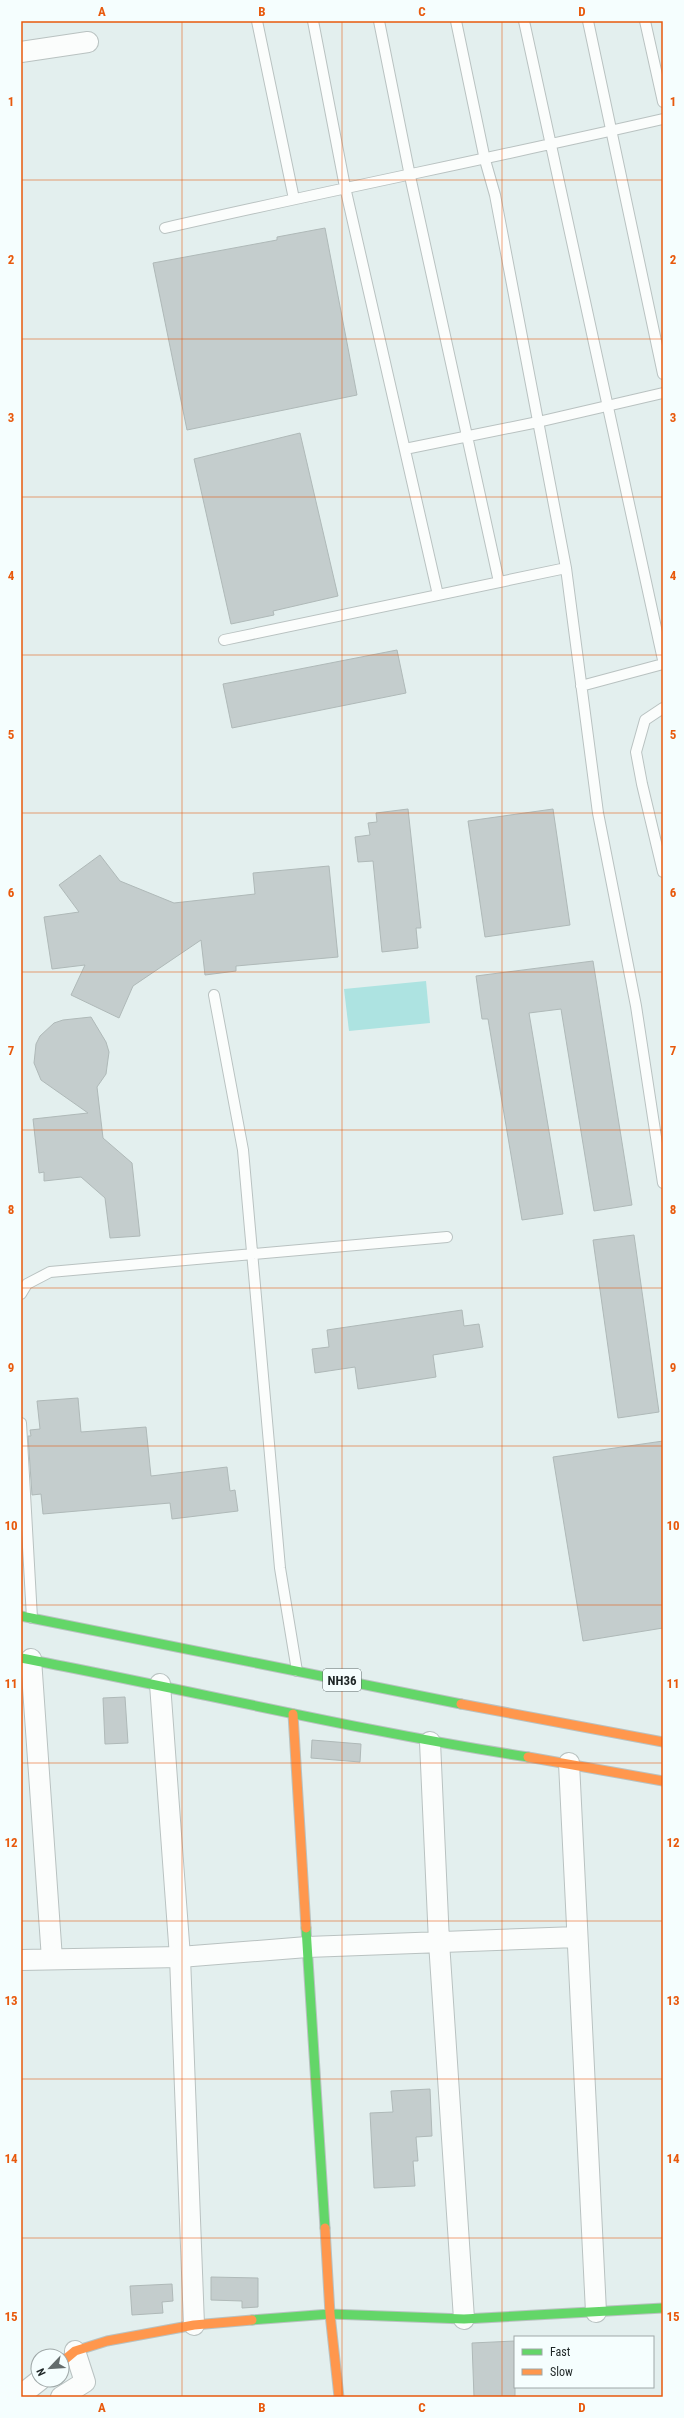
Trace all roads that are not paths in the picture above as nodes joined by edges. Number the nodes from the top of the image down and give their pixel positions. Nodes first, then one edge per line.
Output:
1 (257, 21) edge
2 (313, 21) edge
3 (379, 21) edge
4 (456, 21) edge
5 (524, 21) edge
6 (588, 21) edge
7 (645, 21) edge
8 (88, 42) dead end
9 (21, 52) edge
10 (663, 102) edge
11 (663, 119) edge
12 (613, 130) junction
13 (551, 145) junction
14 (484, 160) junction
15 (410, 176) junction
16 (345, 187) junction
17 (294, 199) junction
18 (165, 228) dead end
19 (663, 374) edge
20 (663, 393) edge
21 (608, 406) junction
22 (538, 422) junction
23 (466, 438) junction
24 (405, 449) junction
25 (566, 568) junction
26 (499, 582) junction
27 (438, 595) junction
28 (224, 640) dead end
29 (663, 660) edge
30 (663, 664) edge
31 (581, 686) junction
32 (663, 708) edge
33 (663, 872) edge
34 (214, 995) dead end
35 (663, 1183) edge
36 (447, 1237) dead end
37 (250, 1254) junction
38 (21, 1294) edge
39 (21, 1424) edge
40 (21, 1616) edge
41 (32, 1618) junction
42 (26, 1658) edge
43 (297, 1671) junction
44 (160, 1684) junction
45 (293, 1714) junction
46 (430, 1742) junction
47 (663, 1742) edge
48 (569, 1763) junction
49 (663, 1782) edge
50 (577, 1937) junction
51 (439, 1942) junction
52 (307, 1947) junction
53 (180, 1957) junction
54 (52, 1959) junction
55 (21, 1960) edge
56 (663, 2308) edge
57 (596, 2312) junction
58 (330, 2314) junction
59 (464, 2320) junction
60 (194, 2324) junction
61 (70, 2356) edge
62 (70, 2361) edge
63 (30, 2388) edge
64 (86, 2389) edge
65 (21, 2395) edge
66 (61, 2397) edge
67 (339, 2397) edge

1 - 17 lane
2 - 16 lane
3 - 15 lane
4 - 14 lane
5 - 13 lane
6 - 12 lane
7 - 10 lane
8 - 9 street
11 - 12 lane
12 - 13 lane
12 - 19 lane
13 - 14 lane
13 - 21 lane
14 - 15 lane
14 - 22 lane
15 - 16 lane
15 - 23 lane
16 - 17 lane
16 - 24 lane
17 - 18 lane
20 - 21 lane
21 - 22 lane
21 - 29 lane
22 - 23 lane
22 - 25 lane
23 - 24 lane
23 - 26 lane
24 - 27 lane
25 - 26 lane
25 - 31 lane
26 - 27 lane
27 - 28 lane
30 - 31 lane
31 - 35 lane
32 - 33 lane
34 - 37 lane
36 - 37 lane
37 - 38 lane
37 - 43 lane
39 - 41 lane
40 - 41 main road, NH36
41 - 43 main road, NH36
42 - 44 main road
42 - 54 street
43 - 47 main road, NH36
44 - 45 main road
44 - 53 street
45 - 46 main road
45 - 52 main road
46 - 48 main road
46 - 51 street
48 - 49 main road
48 - 50 street
50 - 51 street
50 - 57 street
51 - 52 street
51 - 59 street
52 - 53 street
52 - 58 main road
53 - 54 street
53 - 60 street
54 - 55 street
56 - 57 main road
57 - 59 main road
58 - 59 main road
58 - 60 main road
58 - 67 main road
60 - 61 main road
62 - 64 street
63 - 65 street
64 - 66 street

